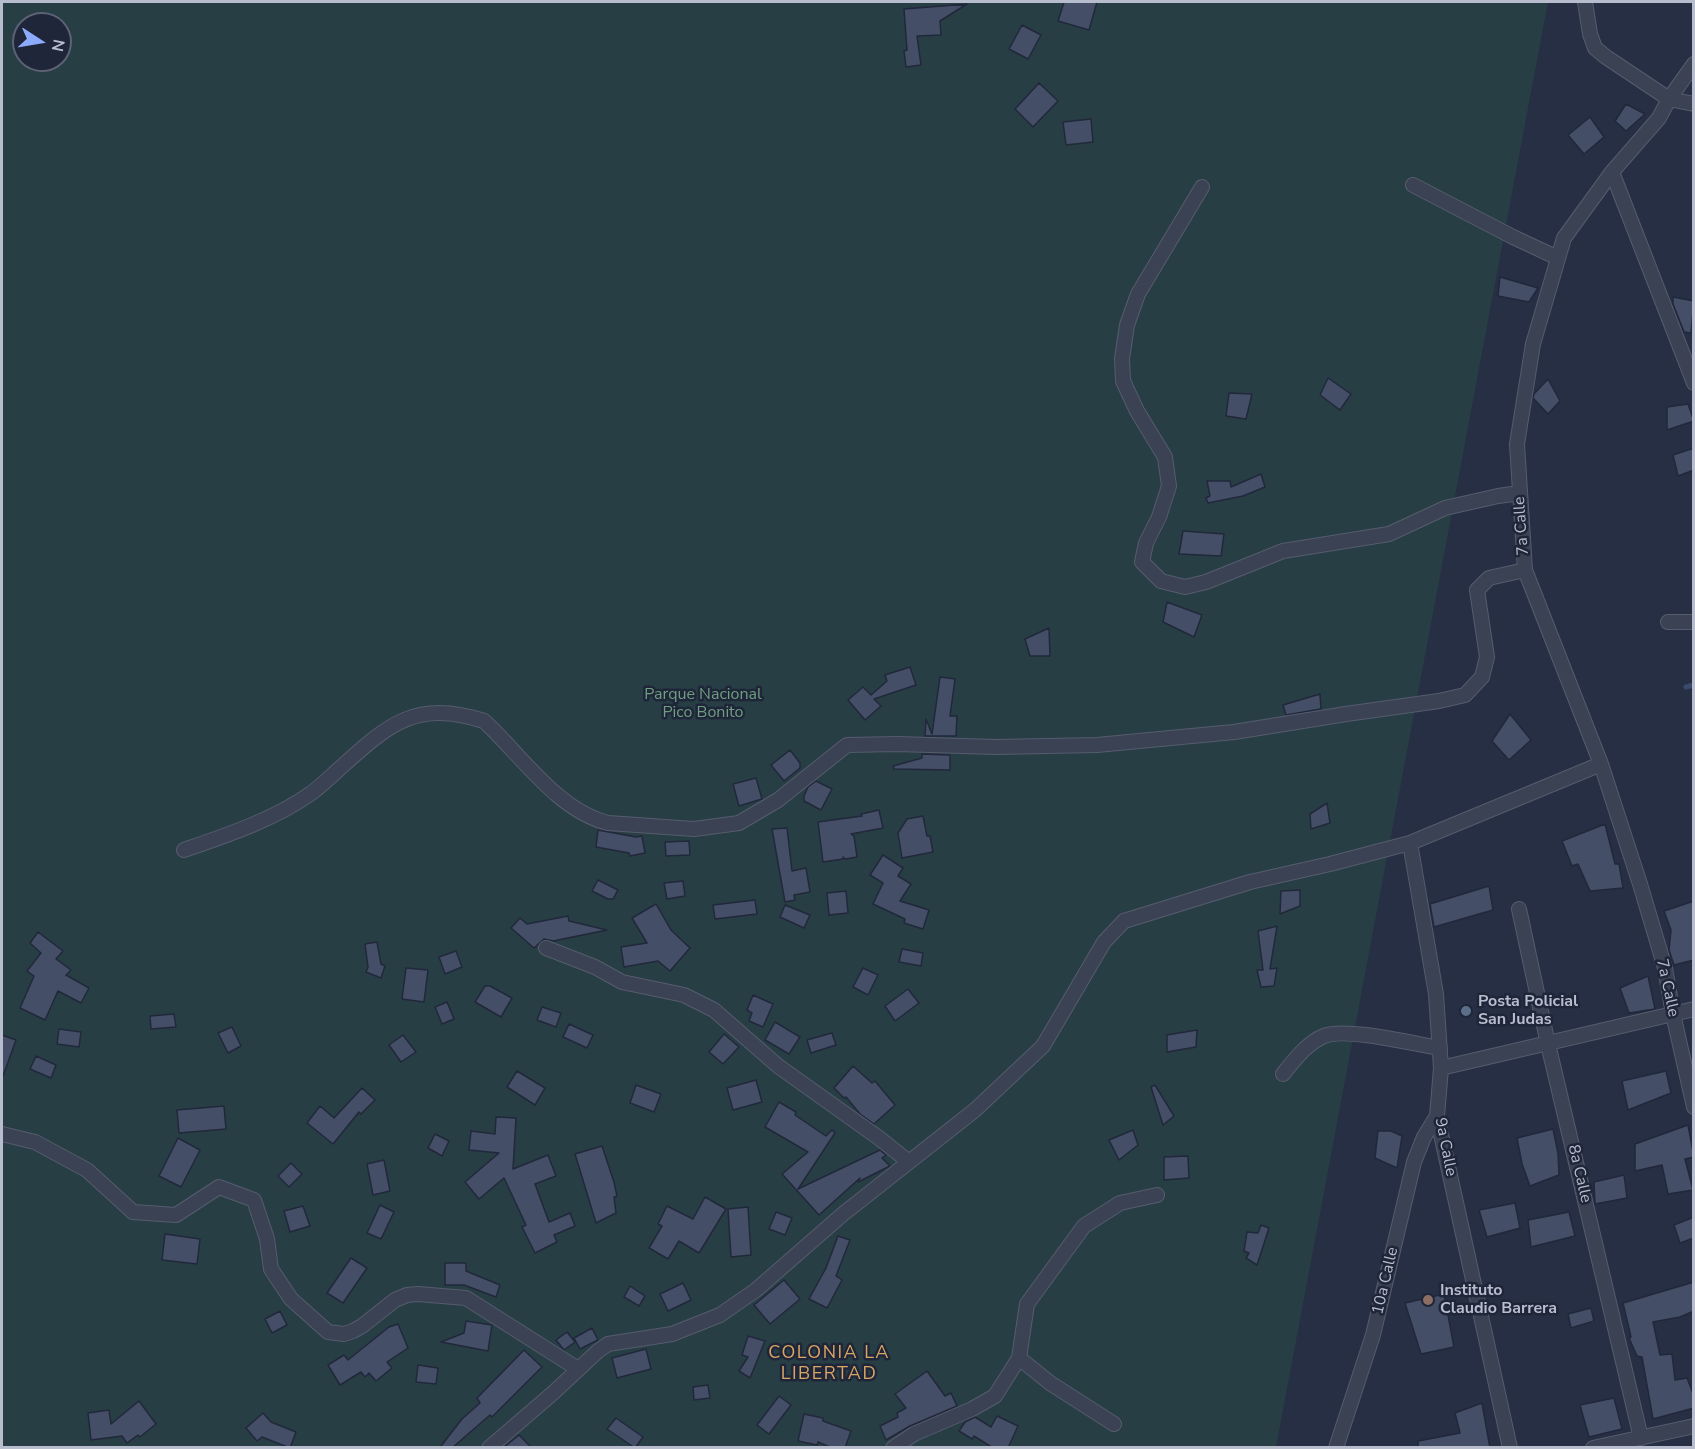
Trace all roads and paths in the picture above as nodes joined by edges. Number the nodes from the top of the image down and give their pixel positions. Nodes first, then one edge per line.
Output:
1 (1585, 2) edge
2 (1694, 64) edge
3 (1669, 99) junction
4 (1694, 104) edge
5 (1612, 172) junction
6 (1413, 184) dead end
7 (1202, 187) dead end
8 (1558, 258) junction
9 (1694, 383) edge
10 (1520, 493) junction
11 (1525, 570) junction
12 (1668, 622) dead end
13 (1694, 622) edge
14 (1601, 764) junction
15 (1410, 843) junction
16 (184, 850) dead end
17 (1519, 909) dead end
18 (546, 948) dead end
19 (1694, 1009) edge
20 (1672, 1014) junction
21 (1548, 1044) junction
22 (1440, 1048) junction
23 (1441, 1068) junction
24 (1283, 1074) dead end
25 (1694, 1107) edge
26 (1437, 1116) junction
27 (2, 1134) edge
28 (909, 1162) junction
29 (1157, 1195) dead end
30 (1019, 1358) junction
31 (578, 1369) junction
32 (1114, 1425) dead end
33 (1694, 1426) edge
34 (1641, 1438) junction
35 (489, 1448) edge
36 (893, 1448) edge
37 (1336, 1448) edge
38 (1510, 1448) edge
39 (1593, 1448) edge

1 - 3 street
2 - 3 street, 7a Calle
3 - 4 street
3 - 5 street, 7a Calle
5 - 8 street, 7a Calle
5 - 9 street
6 - 8 street
7 - 10 street
8 - 10 street, 7a Calle
10 - 11 street, 7a Calle
11 - 14 street, 7a Calle
11 - 16 street
12 - 13 street
14 - 15 street
14 - 20 street, 7a Calle
15 - 22 street, 9a Calle
15 - 28 street
17 - 21 street, 8a Calle
18 - 28 street
19 - 20 street
20 - 21 street
20 - 25 street, 7a Calle
21 - 23 street
21 - 34 street, 8a Calle
22 - 23 street, 9a Calle
22 - 24 street
23 - 26 street, 9a Calle
26 - 37 street, 10a Calle
26 - 38 street, 9a Calle
27 - 31 street
28 - 31 street
29 - 30 street
30 - 32 street
30 - 36 street
31 - 35 street
33 - 34 street
34 - 39 street

